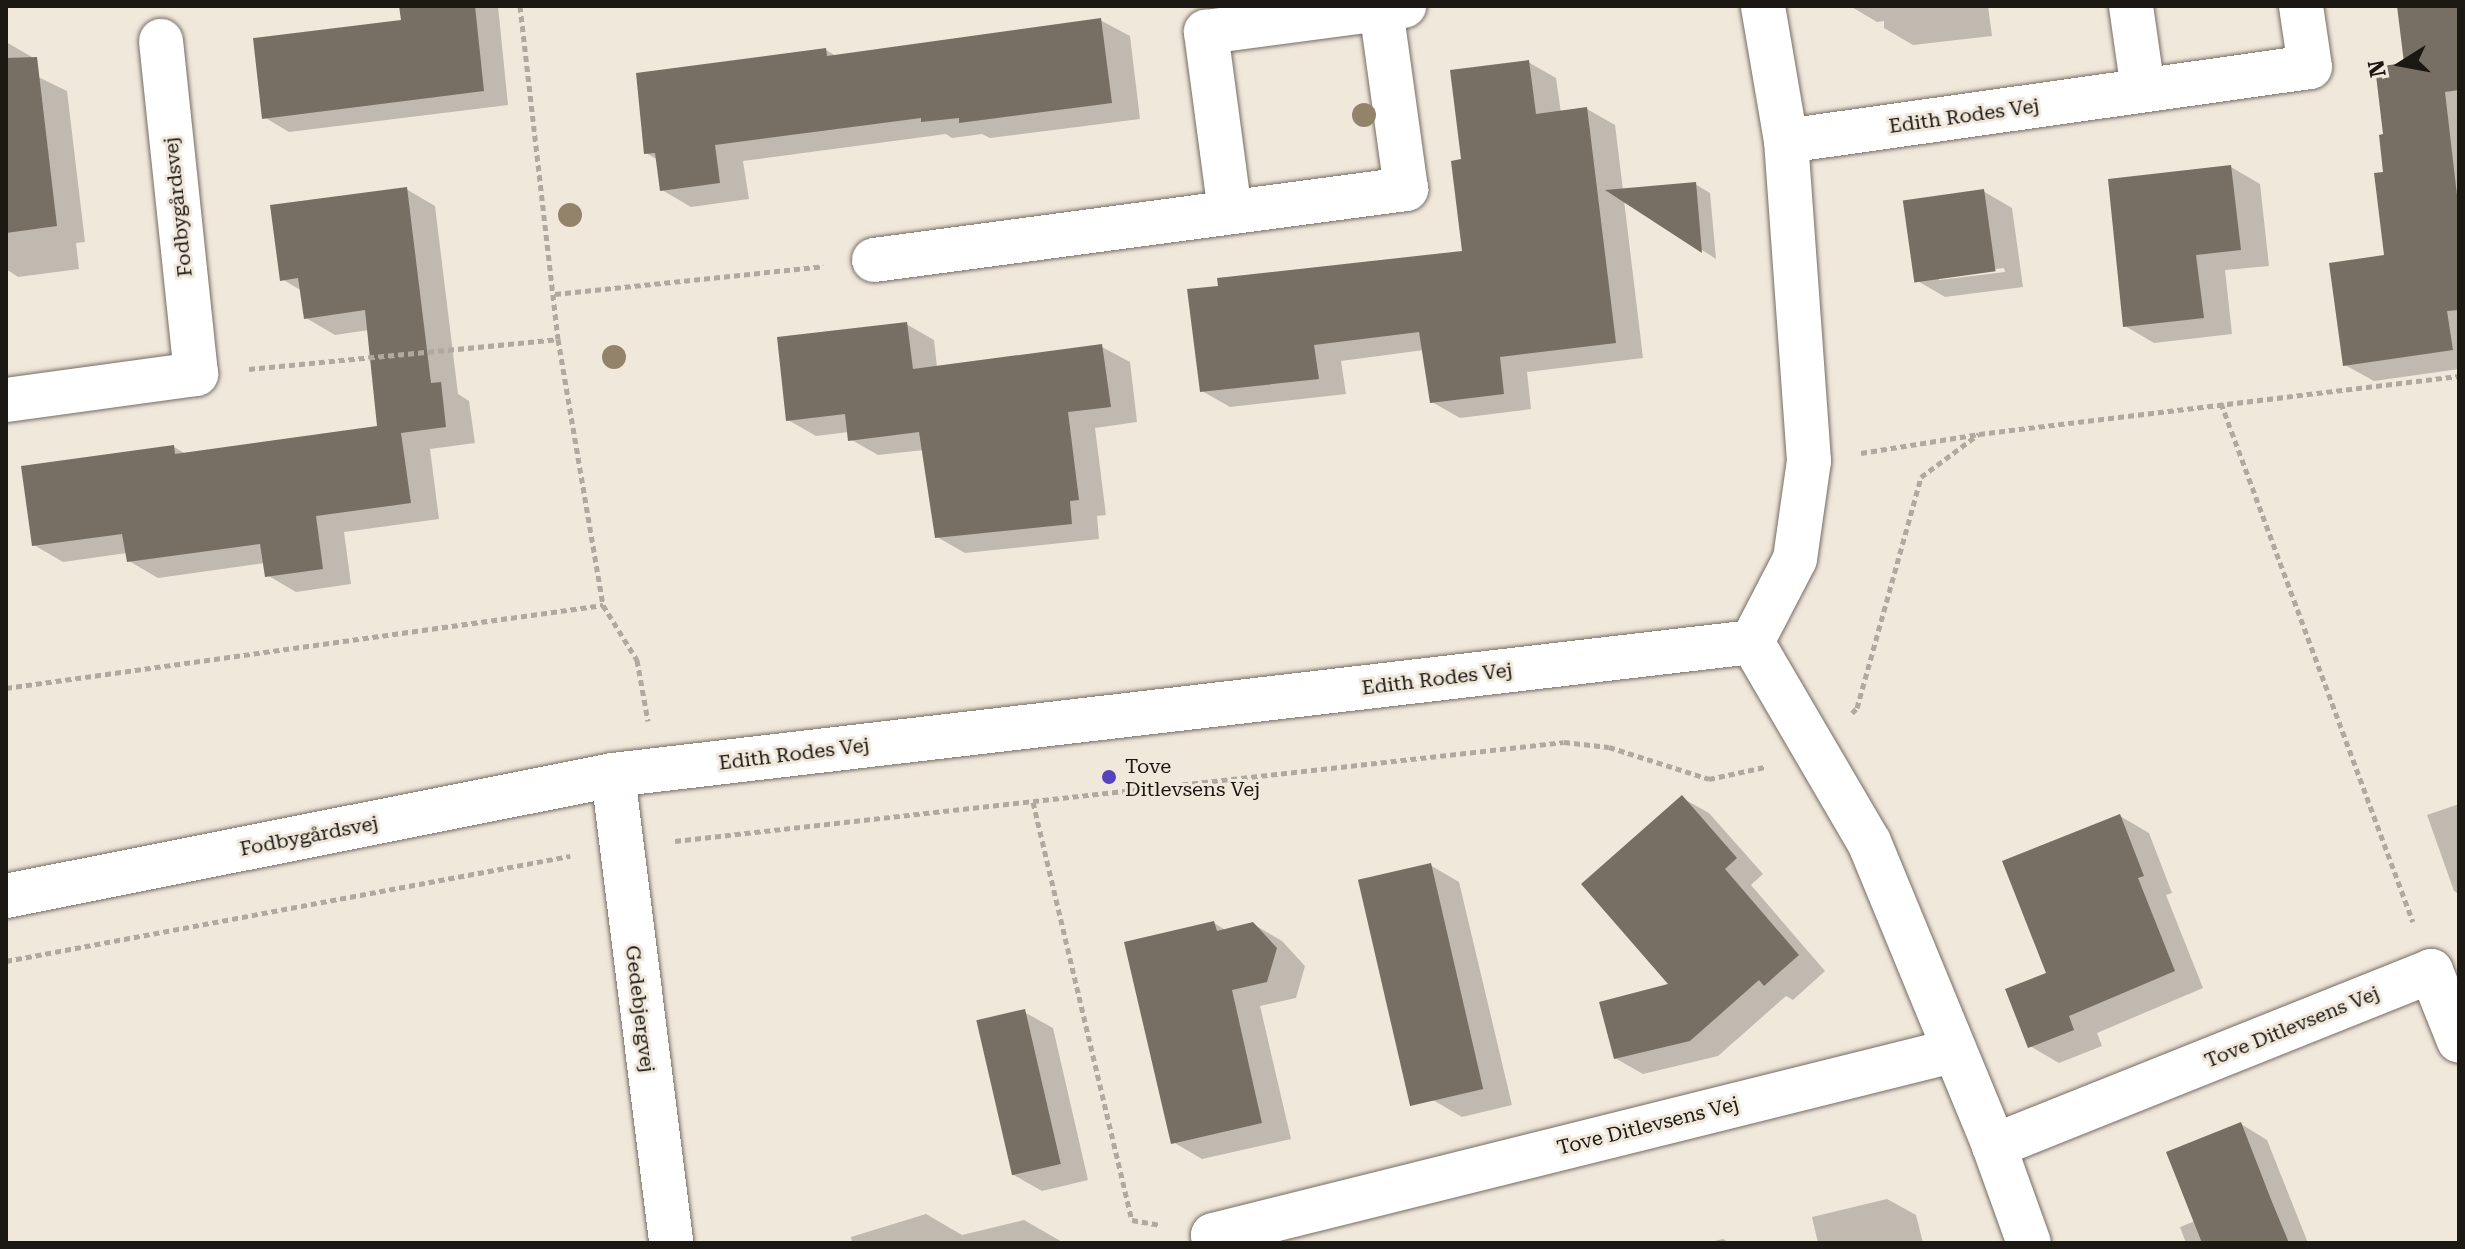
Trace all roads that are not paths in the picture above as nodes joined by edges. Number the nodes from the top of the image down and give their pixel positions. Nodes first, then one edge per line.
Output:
1 (1763, 6) edge
2 (2131, 6) edge
3 (2301, 6) edge
4 (1392, 7) edge
5 (161, 41) dead end
6 (2143, 90) junction
7 (1786, 141) junction
8 (1230, 212) junction
9 (874, 260) road end
10 (6, 400) edge
11 (1752, 642) junction
12 (613, 775) junction
13 (6, 896) edge
14 (2459, 1041) edge
15 (1952, 1051) junction
16 (1994, 1146) junction
17 (1214, 1239) edge
18 (671, 1243) edge
19 (2029, 1243) edge

1 - 7 street
2 - 6 street
3 - 6 street, Edith Rodes Vej
4 - 8 street
4 - 8 street
5 - 10 street, Fodbygårdsvej
6 - 7 street, Edith Rodes Vej
7 - 11 street
8 - 9 street
11 - 12 street, Edith Rodes Vej
11 - 15 street
12 - 13 street, Fodbygårdsvej
12 - 18 street, Gedebjergvej
14 - 16 street, Tove Ditlevsens Vej
15 - 16 street
15 - 17 street, Tove Ditlevsens Vej
16 - 19 street

